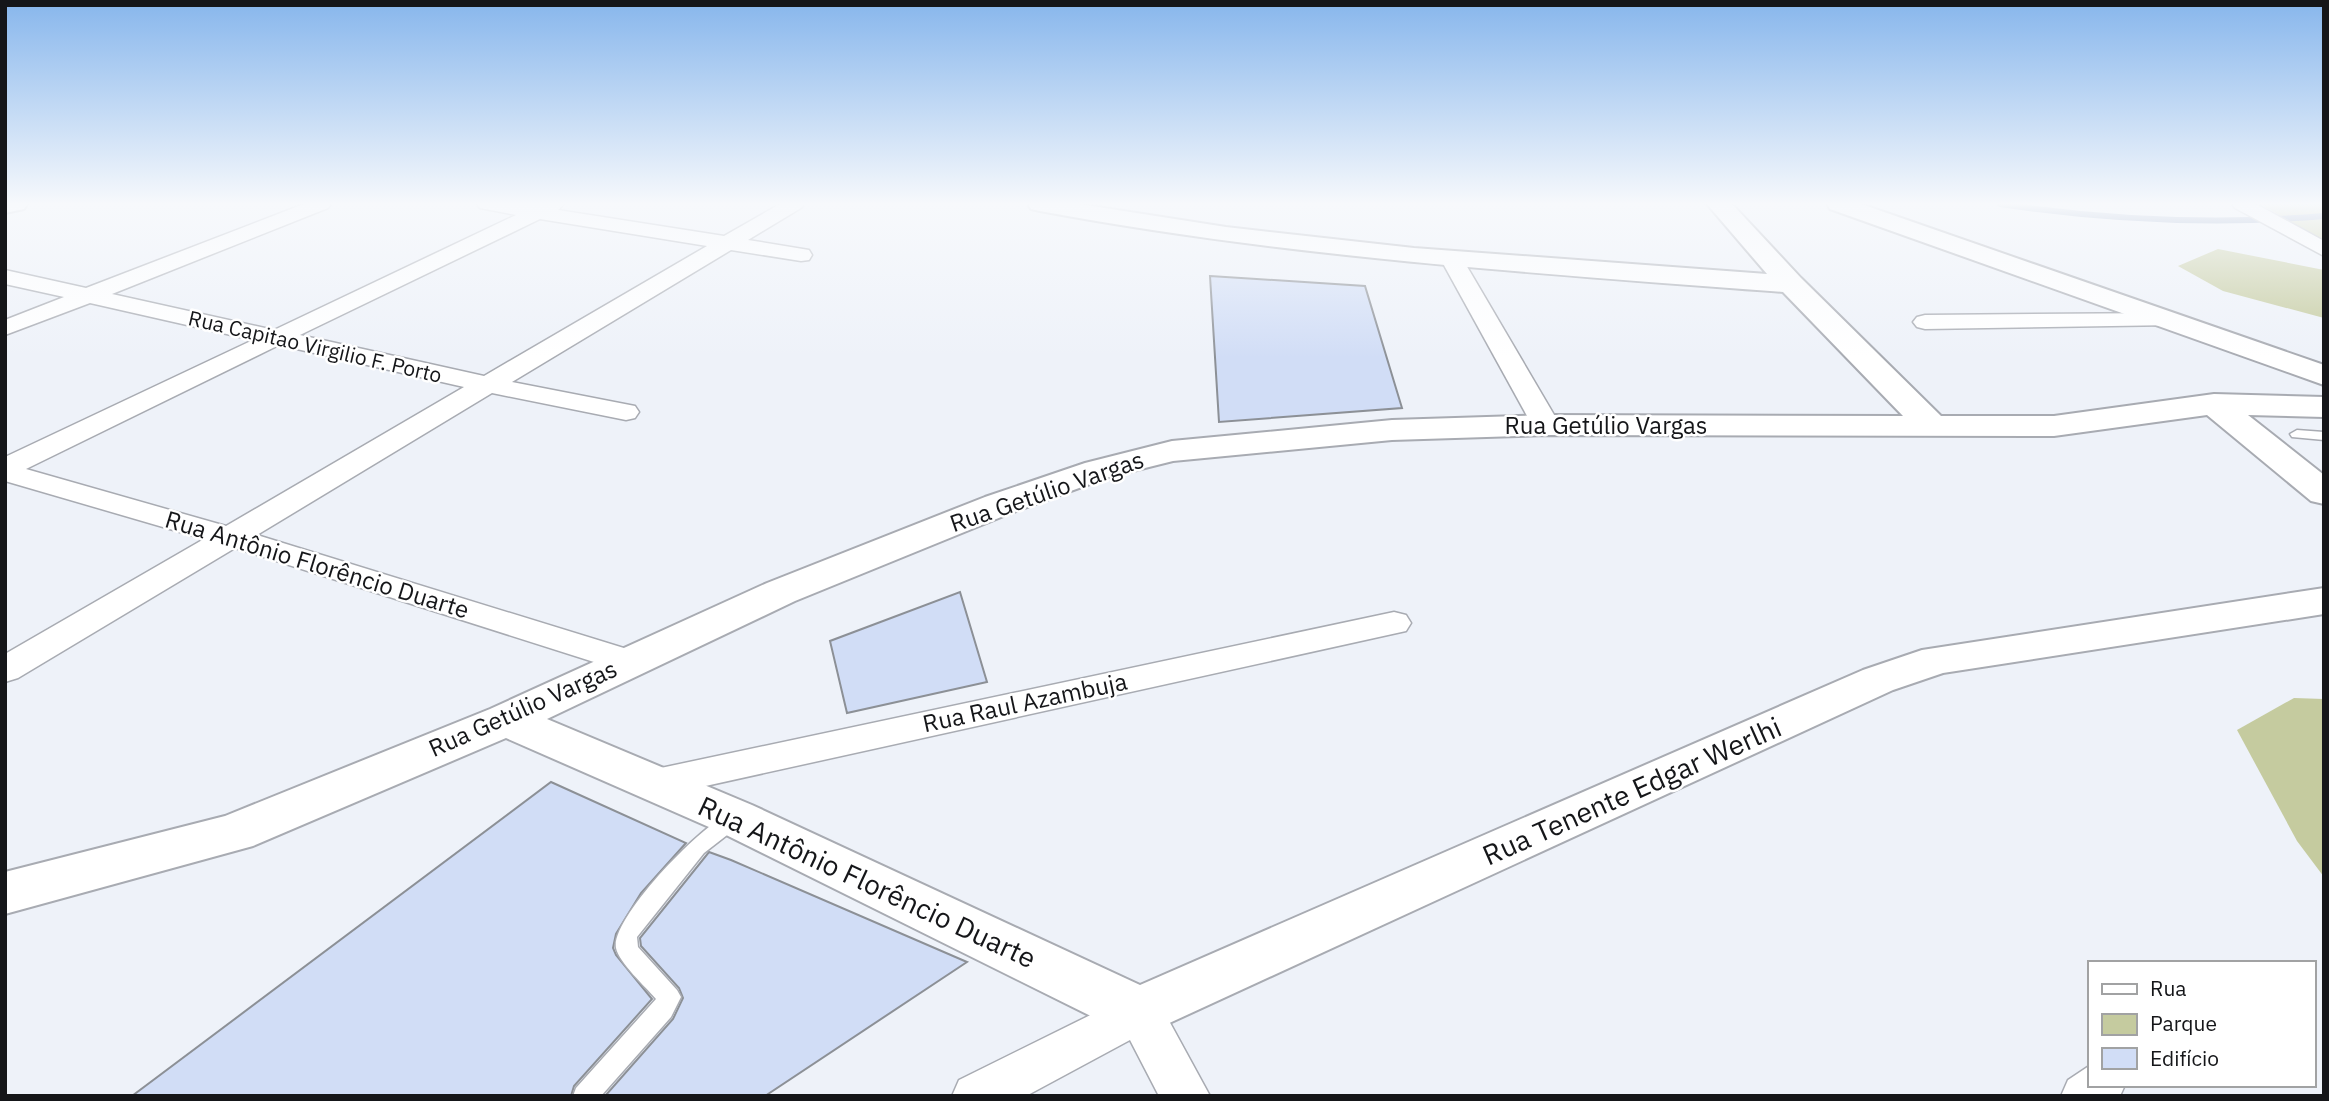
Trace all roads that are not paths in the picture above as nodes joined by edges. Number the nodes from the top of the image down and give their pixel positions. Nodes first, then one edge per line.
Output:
1 (189, 255) edge
2 (446, 255) edge
3 (708, 255) edge
4 (797, 255) edge
5 (1420, 255) edge
6 (1766, 255) edge
7 (1984, 255) edge
8 (801, 256) dead end
9 (1451, 258) junction
10 (5, 277) edge
11 (1791, 284) junction
12 (88, 295) junction
13 (2167, 320) junction
14 (1925, 322) dead end
15 (5, 328) edge
16 (274, 338) junction
17 (2324, 376) edge
18 (489, 385) junction
19 (2214, 404) junction
20 (2324, 407) edge
21 (626, 412) dead end
22 (1546, 425) junction
23 (1933, 426) junction
24 (2297, 434) dead end
25 (2324, 436) edge
26 (5, 470) edge
27 (2324, 493) edge
28 (232, 537) junction
29 (2324, 601) edge
30 (1394, 623) dead end
31 (628, 661) junction
32 (5, 670) edge
33 (506, 720) junction
34 (656, 783) junction
35 (735, 818) junction
36 (17, 883) edge
37 (1139, 1012) junction
38 (584, 1096) edge
39 (977, 1096) edge
40 (1185, 1096) edge

1 - 12 street
2 - 16 street
3 - 18 street
4 - 8 street
5 - 9 street
6 - 11 street
7 - 13 street
9 - 11 street
9 - 22 street
10 - 12 street, Rua Capitao Virgilio F. Porto
11 - 23 street
12 - 15 street
12 - 16 street, Rua Capitao Virgilio F. Porto
13 - 14 street
13 - 17 street
16 - 18 street, Rua Capitao Virgilio F. Porto
16 - 26 street
18 - 21 street, Rua Capitao Virgilio F. Porto
18 - 28 street
19 - 20 street, Rua Getúlio Vargas
19 - 23 street, Rua Getúlio Vargas
19 - 27 street
22 - 23 street, Rua Getúlio Vargas
22 - 31 street, Rua Getúlio Vargas
24 - 25 lane
26 - 28 street, Rua Antônio Florêncio Duarte
28 - 31 street, Rua Antônio Florêncio Duarte
28 - 32 street
29 - 37 street, Rua Tenente Edgar Werlhi
30 - 34 street, Rua Raul Azambuja
31 - 33 street, Rua Getúlio Vargas
33 - 34 street, Rua Antônio Florêncio Duarte
33 - 36 street, Rua Getúlio Vargas
34 - 35 street, Rua Antônio Florêncio Duarte
35 - 37 street, Rua Antônio Florêncio Duarte
35 - 38 lane
37 - 39 street, Rua Tenente Edgar Werlhi
37 - 40 street

